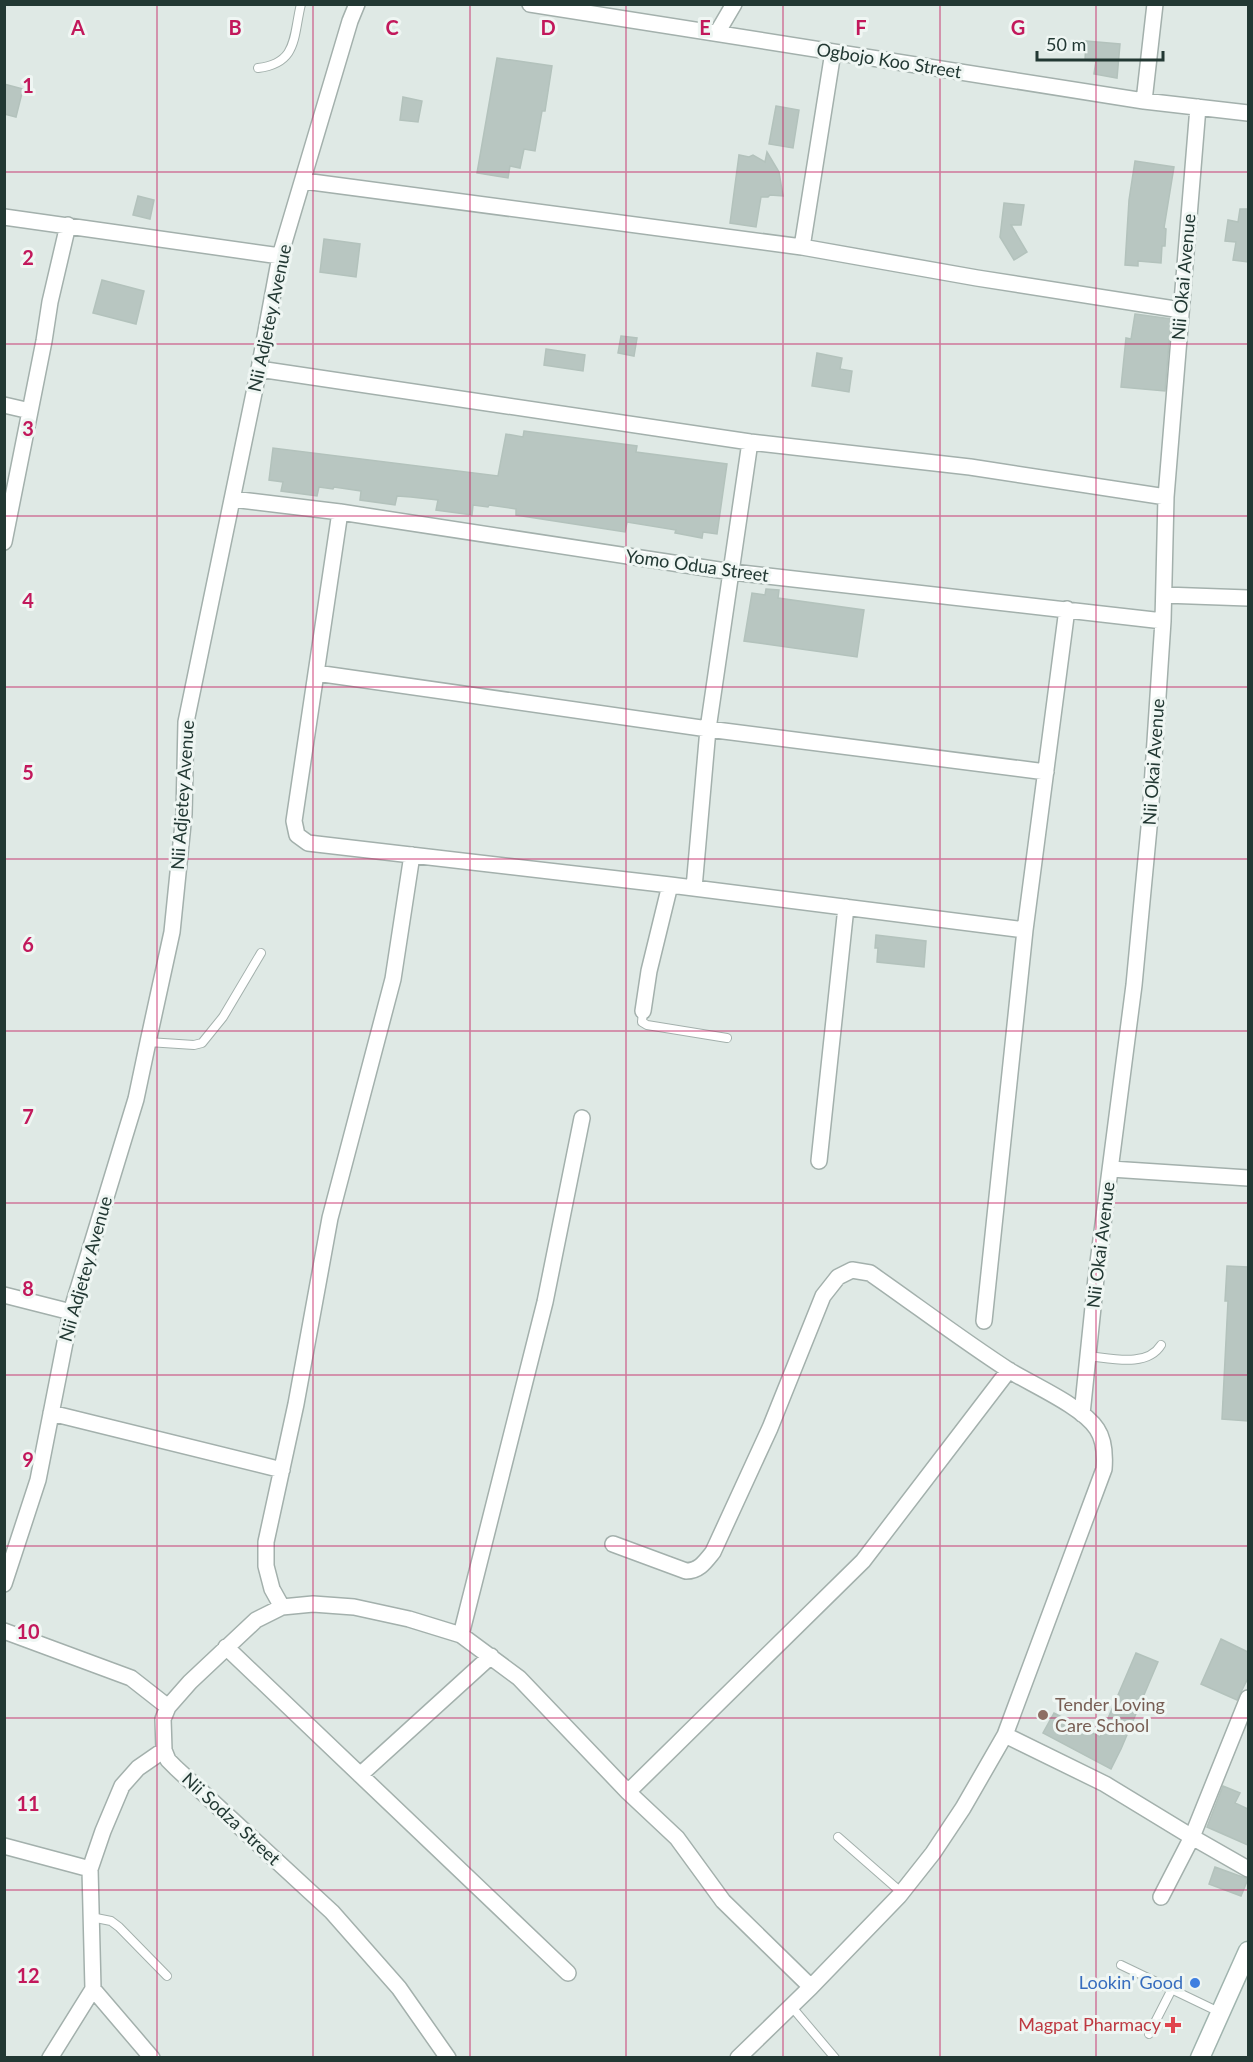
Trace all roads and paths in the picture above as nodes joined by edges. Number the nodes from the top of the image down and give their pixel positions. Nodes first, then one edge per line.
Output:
1 (301, 4) edge
2 (357, 4) edge
3 (530, 4) edge
4 (734, 4) edge
5 (1155, 4) edge
6 (717, 33) junction
7 (833, 52) junction
8 (258, 68) dead end
9 (1144, 101) junction
10 (1198, 106) junction
11 (1248, 113) edge
12 (304, 181) junction
13 (4, 217) edge
14 (68, 225) junction
15 (802, 247) junction
16 (280, 256) junction
17 (1181, 310) junction
18 (259, 369) junction
19 (4, 405) edge
20 (30, 411) junction
21 (750, 442) junction
22 (1167, 497) junction
23 (232, 499) junction
24 (340, 512) junction
25 (4, 542) edge
26 (732, 572) junction
27 (1164, 595) junction
28 (1248, 598) edge
29 (1067, 609) junction
30 (1163, 621) junction
31 (316, 673) junction
32 (708, 729) junction
33 (1046, 772) junction
34 (412, 855) junction
35 (670, 885) junction
36 (694, 888) junction
37 (846, 908) junction
38 (1025, 930) junction
39 (261, 952) dead end
40 (643, 1011) joint
41 (727, 1038) dead end
42 (148, 1042) junction
43 (582, 1118) dead end
44 (819, 1161) dead end
45 (1111, 1169) junction
46 (1248, 1178) edge
47 (4, 1295) edge
48 (71, 1312) junction
49 (984, 1321) dead end
50 (1161, 1345) dead end
51 (1088, 1356) junction
52 (1009, 1371) junction
53 (51, 1413) junction
54 (1082, 1414) junction
55 (282, 1470) junction
56 (613, 1544) dead end
57 (4, 1584) edge
58 (282, 1607) junction
59 (4, 1631) edge
60 (461, 1635) junction
61 (226, 1647) junction
62 (491, 1656) junction
63 (1248, 1698) edge
64 (168, 1707) junction
65 (1005, 1735) junction
66 (164, 1750) junction
67 (360, 1775) junction
68 (628, 1792) junction
69 (838, 1837) dead end
70 (1192, 1837) junction
71 (4, 1846) edge
72 (90, 1869) junction
73 (1248, 1869) edge
74 (902, 1893) junction
75 (1161, 1898) dead end
76 (91, 1917) junction
77 (1248, 1955) edge
78 (1121, 1965) dead end
79 (568, 1972) dead end
80 (167, 1976) dead end
81 (811, 1987) junction
82 (93, 1989) junction
83 (1172, 1989) junction
84 (791, 2006) junction
85 (1221, 2012) junction
86 (1149, 2034) dead end
87 (50, 2058) edge
88 (152, 2058) edge
89 (448, 2058) edge
90 (738, 2058) edge
91 (835, 2058) edge
92 (1200, 2058) edge

1 - 8 lane
2 - 12 street, Nii Adjetey Avenue
3 - 6 street, Ogbojo Koo Street
4 - 6 street
5 - 9 street
6 - 7 street, Ogbojo Koo Street
7 - 9 street, Ogbojo Koo Street
7 - 15 street
9 - 10 street, Ogbojo Koo Street
10 - 11 street, Ogbojo Koo Street
10 - 17 street, Nii Okai Avenue
12 - 15 street
12 - 16 street, Nii Adjetey Avenue
13 - 14 street
14 - 16 street
14 - 20 street
15 - 17 street
16 - 18 street, Nii Adjetey Avenue
17 - 22 street, Nii Okai Avenue
18 - 21 street
18 - 23 street, Nii Adjetey Avenue
19 - 20 street
20 - 25 street
21 - 22 street
21 - 26 street
22 - 27 street, Nii Okai Avenue
23 - 24 street, Yomo Odua Street
23 - 42 street, Nii Adjetey Avenue
24 - 26 street, Yomo Odua Street
24 - 31 street
26 - 29 street, Yomo Odua Street
26 - 32 street
27 - 28 street
27 - 30 street, Nii Okai Avenue
29 - 30 street, Yomo Odua Street
29 - 33 street
30 - 45 street, Nii Okai Avenue
31 - 32 street
31 - 34 street
32 - 33 street
32 - 36 street
33 - 38 street
34 - 35 street
34 - 55 street
35 - 36 street
35 - 40 street
36 - 37 street
37 - 38 street
37 - 44 street
38 - 49 street
39 - 42 lane
40 - 41 lane
42 - 48 street, Nii Adjetey Avenue
43 - 60 street
45 - 46 street
45 - 51 street, Nii Okai Avenue
47 - 48 street
48 - 53 street, Nii Adjetey Avenue
50 - 51 lane
51 - 54 street, Nii Okai Avenue
52 - 54 street
52 - 56 street
52 - 68 street
53 - 55 street
53 - 57 street, Nii Adjetey Avenue
54 - 65 street
55 - 58 street
58 - 60 street
58 - 61 street
59 - 64 street
60 - 62 street
61 - 64 street
61 - 67 street
62 - 67 street
62 - 68 street
63 - 70 street
64 - 66 street
65 - 70 street
65 - 74 street
66 - 72 street
66 - 89 street, Nii Sodza Street
67 - 79 street
68 - 81 street
69 - 74 lane
70 - 73 street
70 - 75 street
71 - 72 street
72 - 76 street
74 - 81 street
76 - 80 lane
76 - 82 street
77 - 85 street
78 - 83 lane
81 - 84 street
82 - 87 street
82 - 88 street
83 - 85 lane
83 - 86 lane
84 - 90 street
84 - 91 lane
85 - 92 street

